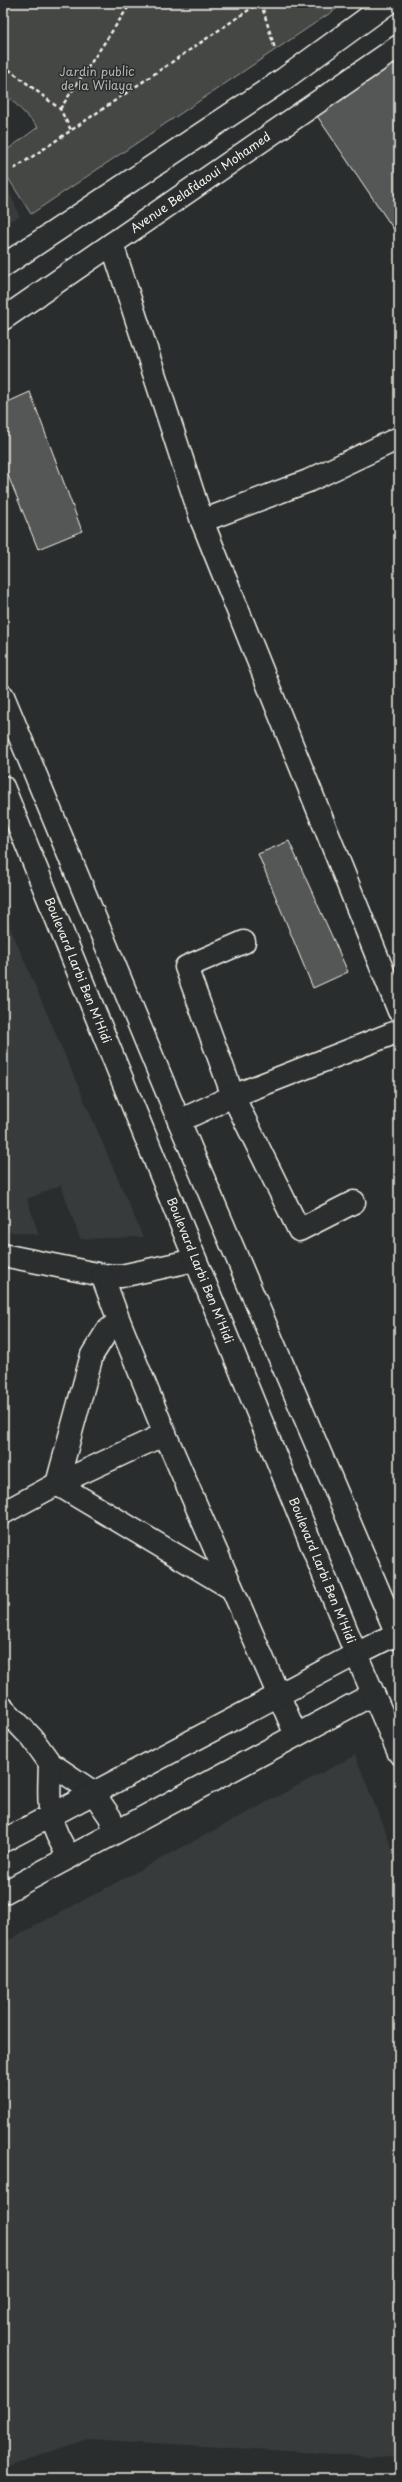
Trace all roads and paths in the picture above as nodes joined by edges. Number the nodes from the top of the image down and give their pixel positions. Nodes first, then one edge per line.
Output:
1 (131, 3) edge
2 (260, 3) edge
3 (388, 3) edge
4 (399, 46) edge
5 (3, 65) edge
6 (284, 79) junction
7 (60, 108) junction
8 (71, 130) junction
9 (14, 169) dead end
10 (112, 244) junction
11 (3, 266) edge
12 (3, 319) edge
13 (399, 438) edge
14 (202, 521) junction
15 (3, 696) edge
16 (3, 787) edge
17 (244, 942) dead end
18 (399, 1011) edge
19 (399, 1031) edge
20 (233, 1096) junction
21 (179, 1121) junction
22 (354, 1202) dead end
23 (3, 1255) edge
24 (195, 1260) junction
25 (102, 1275) junction
26 (119, 1321) junction
27 (165, 1434) junction
28 (57, 1484) junction
29 (3, 1513) edge
30 (231, 1588) junction
31 (398, 1637) edge
32 (356, 1654) junction
33 (277, 1694) junction
34 (373, 1694) junction
35 (3, 1708) edge
36 (296, 1735) junction
37 (399, 1753) edge
38 (50, 1763) junction
39 (93, 1792) junction
40 (49, 1816) junction
41 (115, 1832) junction
42 (3, 1841) edge
43 (70, 1857) junction
44 (3, 1893) edge

1 - 7 path
2 - 6 path
2 - 8 path
3 - 6 street
4 - 10 street, Avenue Belafdaoui Mohamed
5 - 7 path
6 - 11 street
7 - 8 path
8 - 9 path
10 - 12 street, Avenue Belafdaoui Mohamed
10 - 14 street
13 - 14 street
14 - 18 street
15 - 21 street
16 - 24 street, Boulevard Larbi Ben M'Hidi
17 - 20 street
19 - 20 street
20 - 21 street
20 - 22 street
21 - 31 street
23 - 25 street
24 - 25 street
24 - 32 street, Boulevard Larbi Ben M'Hidi
25 - 26 street
26 - 27 street
26 - 28 street
27 - 28 street
27 - 30 street
28 - 29 street
28 - 30 street
30 - 33 street
31 - 32 street
32 - 33 street
32 - 34 street, Boulevard Larbi Ben M'Hidi
33 - 36 street
33 - 39 street
34 - 36 street
34 - 37 street, Boulevard Larbi Ben M'Hidi
35 - 38 street
36 - 41 street
38 - 39 street
38 - 40 street
39 - 40 street
39 - 41 street
40 - 42 street
40 - 43 street
41 - 43 street
43 - 44 street

